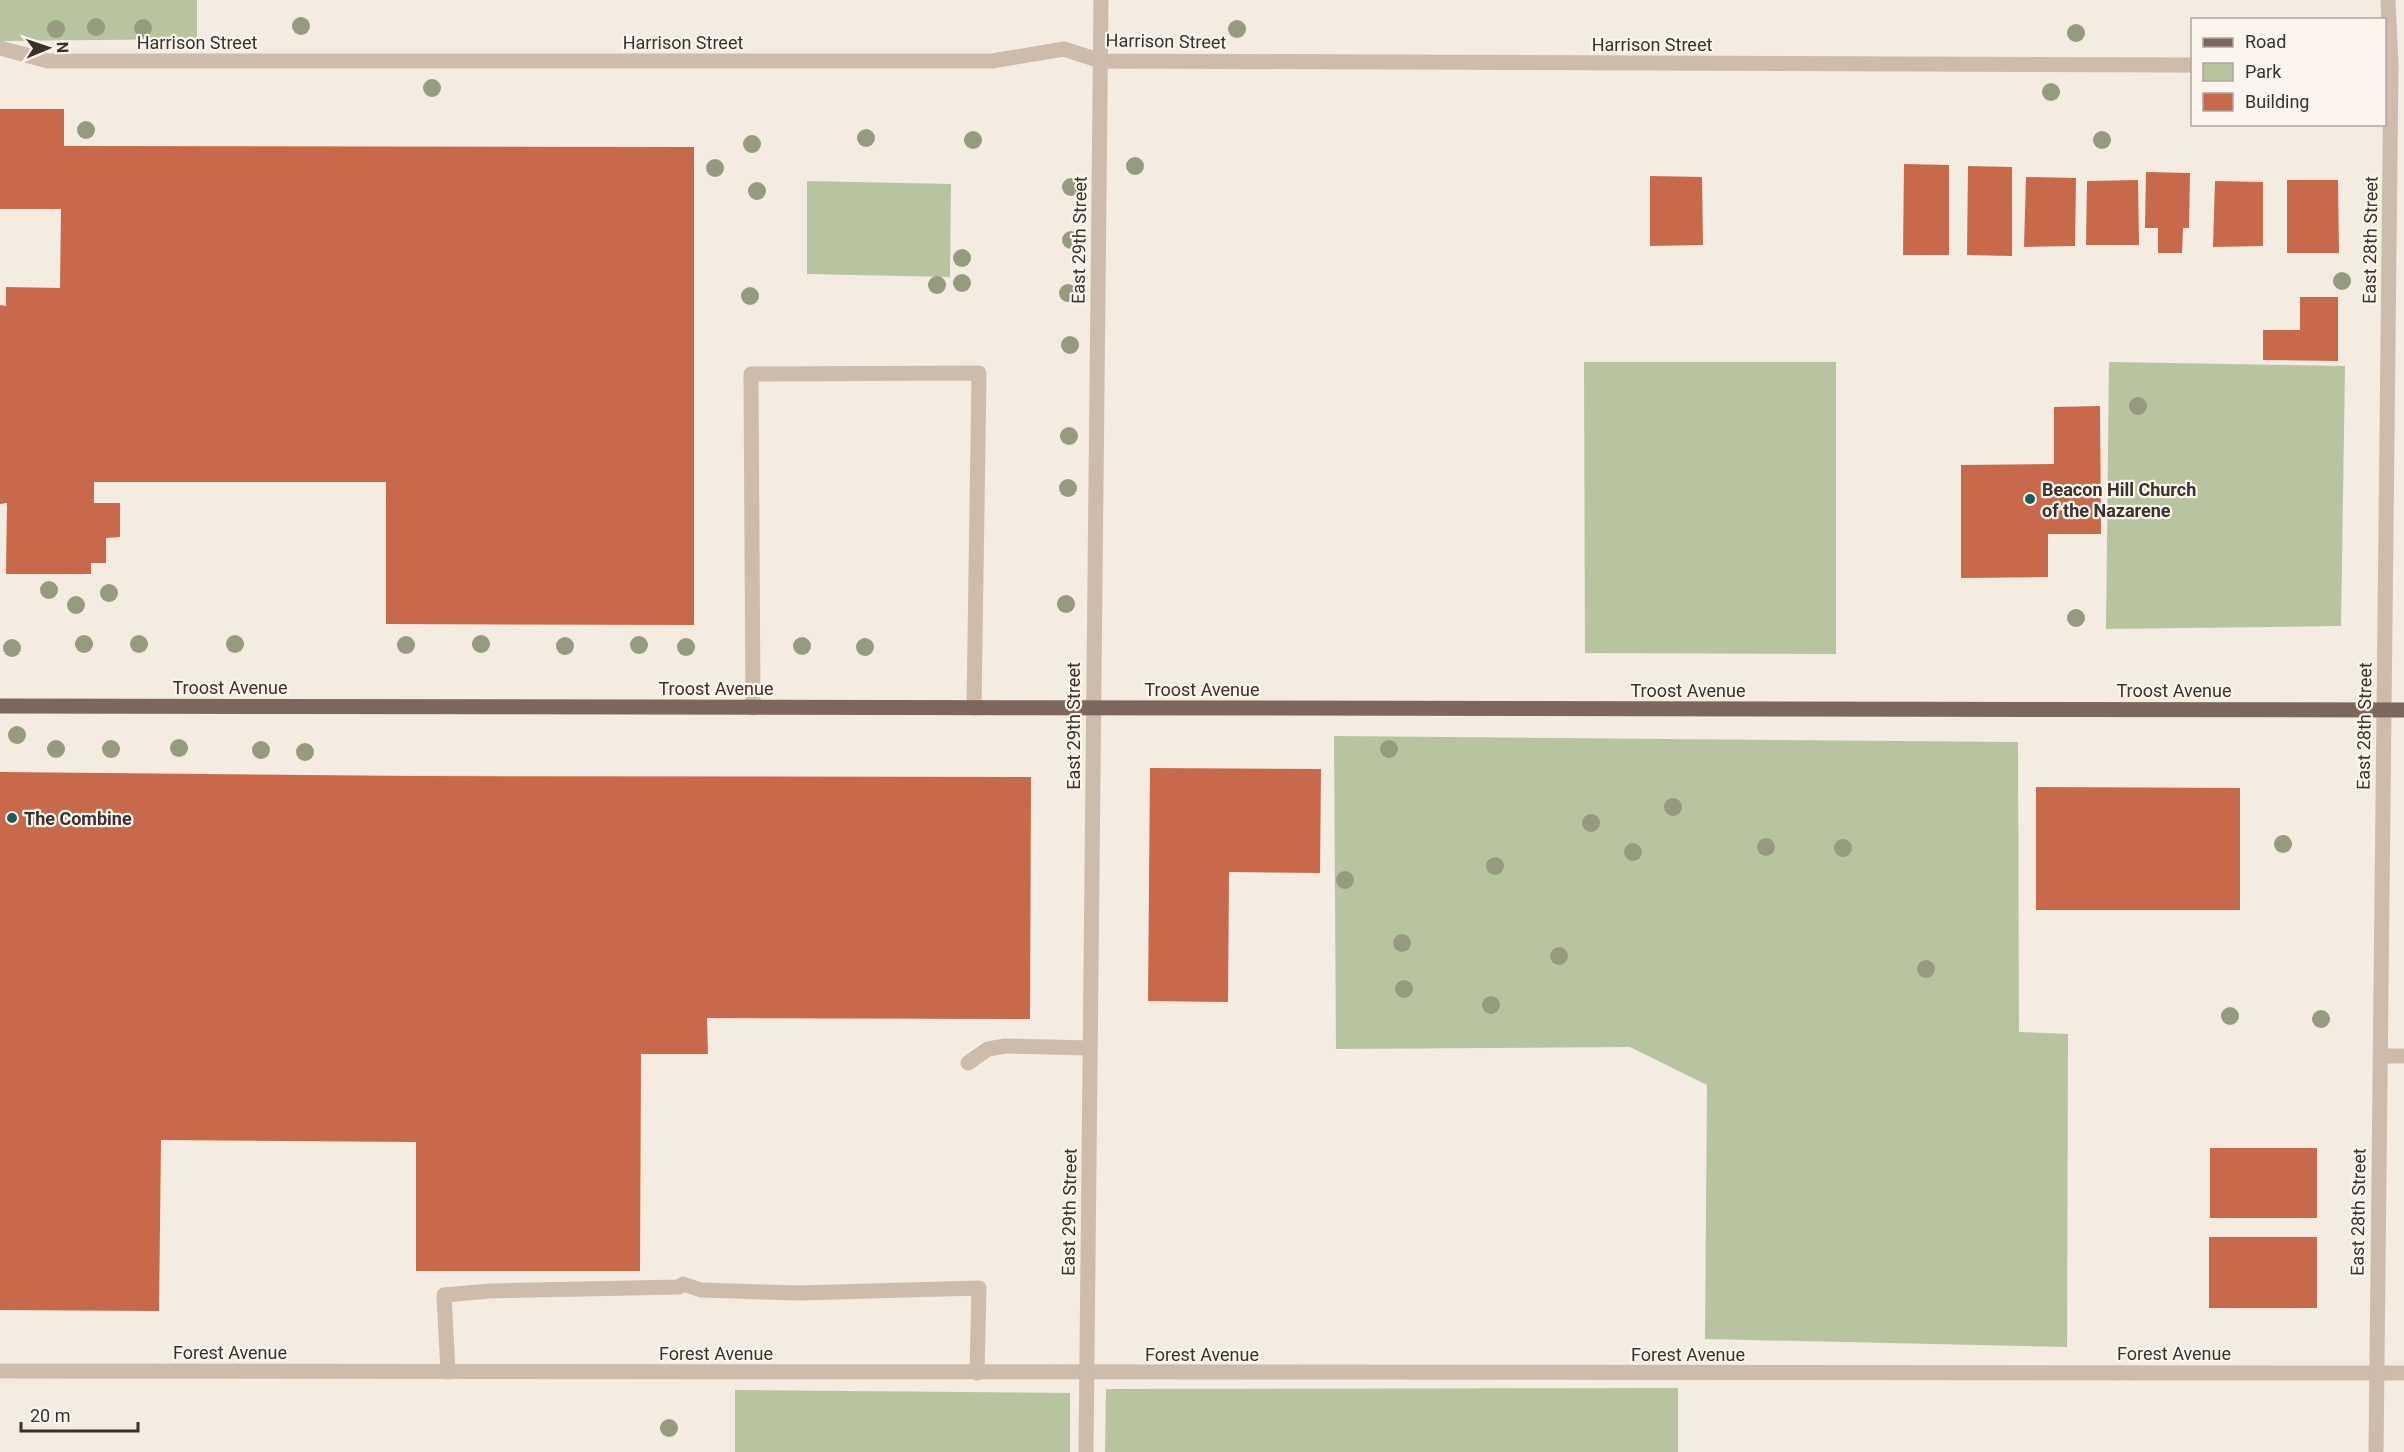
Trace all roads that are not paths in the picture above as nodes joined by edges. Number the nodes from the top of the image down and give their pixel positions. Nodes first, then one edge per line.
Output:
1 (1101, 0) edge
2 (2388, 0) edge
3 (0, 48) edge
4 (1101, 62) junction
5 (2191, 65) edge
6 (2393, 66) edge
7 (0, 706) edge
8 (753, 708) junction
9 (975, 708) junction
10 (1093, 708) junction
11 (2384, 710) junction
12 (2404, 710) edge
13 (1090, 1048) junction
14 (2380, 1056) junction
15 (2404, 1056) edge
16 (968, 1063) dead end
17 (0, 1371) edge
18 (448, 1372) junction
19 (2404, 1372) edge
20 (977, 1373) junction
21 (1087, 1373) junction
22 (2376, 1373) junction
23 (1086, 1452) edge
24 (2376, 1452) edge

1 - 4 street, East 29th Street
2 - 6 street, East 28th Street
3 - 4 street, Harrison Street
4 - 5 street, Harrison Street
4 - 10 street, East 29th Street
6 - 11 street, East 28th Street
7 - 8 main road, Troost Avenue
8 - 9 main road, Troost Avenue
8 - 9 street
9 - 10 main road, Troost Avenue
10 - 11 main road, Troost Avenue
10 - 13 street, East 29th Street
11 - 12 main road, Troost Avenue
11 - 14 street, East 28th Street
13 - 16 street
13 - 21 street, East 29th Street
14 - 15 street
14 - 22 street, East 28th Street
17 - 18 street, Forest Avenue
18 - 20 street, Forest Avenue
18 - 20 street
19 - 22 street, Forest Avenue
20 - 21 street, Forest Avenue
21 - 22 street, Forest Avenue
21 - 23 street, East 29th Street
22 - 24 street, East 28th Street

